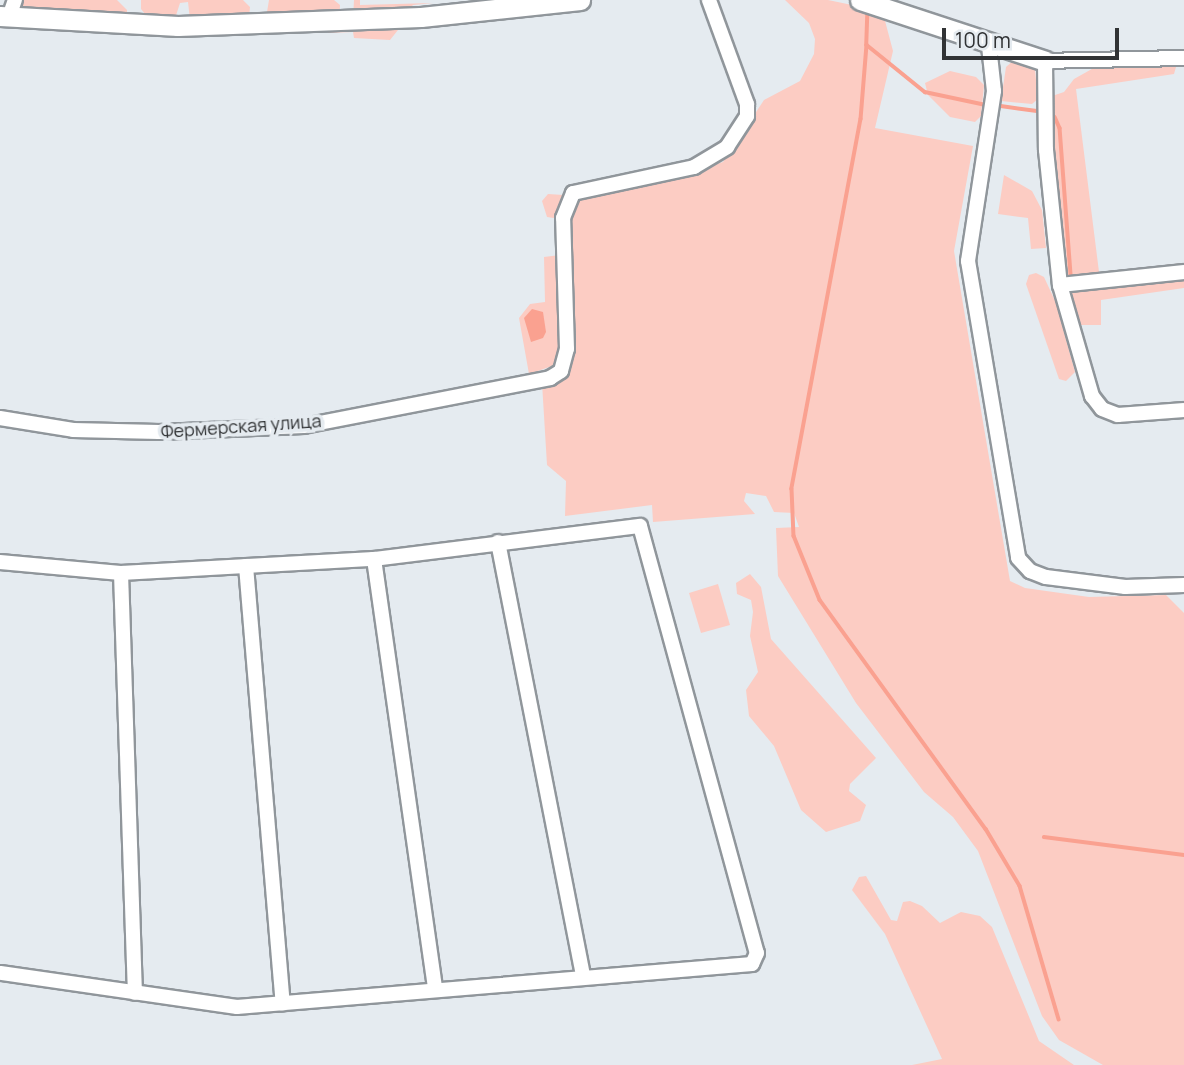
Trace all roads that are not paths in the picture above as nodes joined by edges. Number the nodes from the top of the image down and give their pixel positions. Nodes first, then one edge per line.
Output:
1 (580, 0) edge
2 (709, 0) edge
3 (860, 0) edge
4 (908, 6) edge
5 (8, 11) edge
6 (989, 46) junction
7 (1184, 58) edge
8 (1045, 61) junction
9 (1184, 272) edge
10 (1060, 285) junction
11 (1184, 410) edge
12 (0, 418) edge
13 (498, 542) junction
14 (374, 559) junction
15 (0, 562) edge
16 (246, 566) junction
17 (121, 573) junction
18 (1182, 588) edge
19 (0, 973) edge
20 (583, 976) junction
21 (435, 988) junction
22 (135, 993) junction
23 (283, 1003) junction

1 - 5 street
2 - 12 street, Фермерская улица
3 - 4 street
4 - 6 street
6 - 8 street
6 - 18 street
7 - 8 street
8 - 10 street
9 - 10 street
10 - 11 street
13 - 14 street
13 - 20 street
13 - 20 street
14 - 16 street
14 - 21 street
15 - 17 street
16 - 17 street
16 - 23 street
17 - 22 street
19 - 22 street
20 - 21 street
21 - 23 street
22 - 23 street

